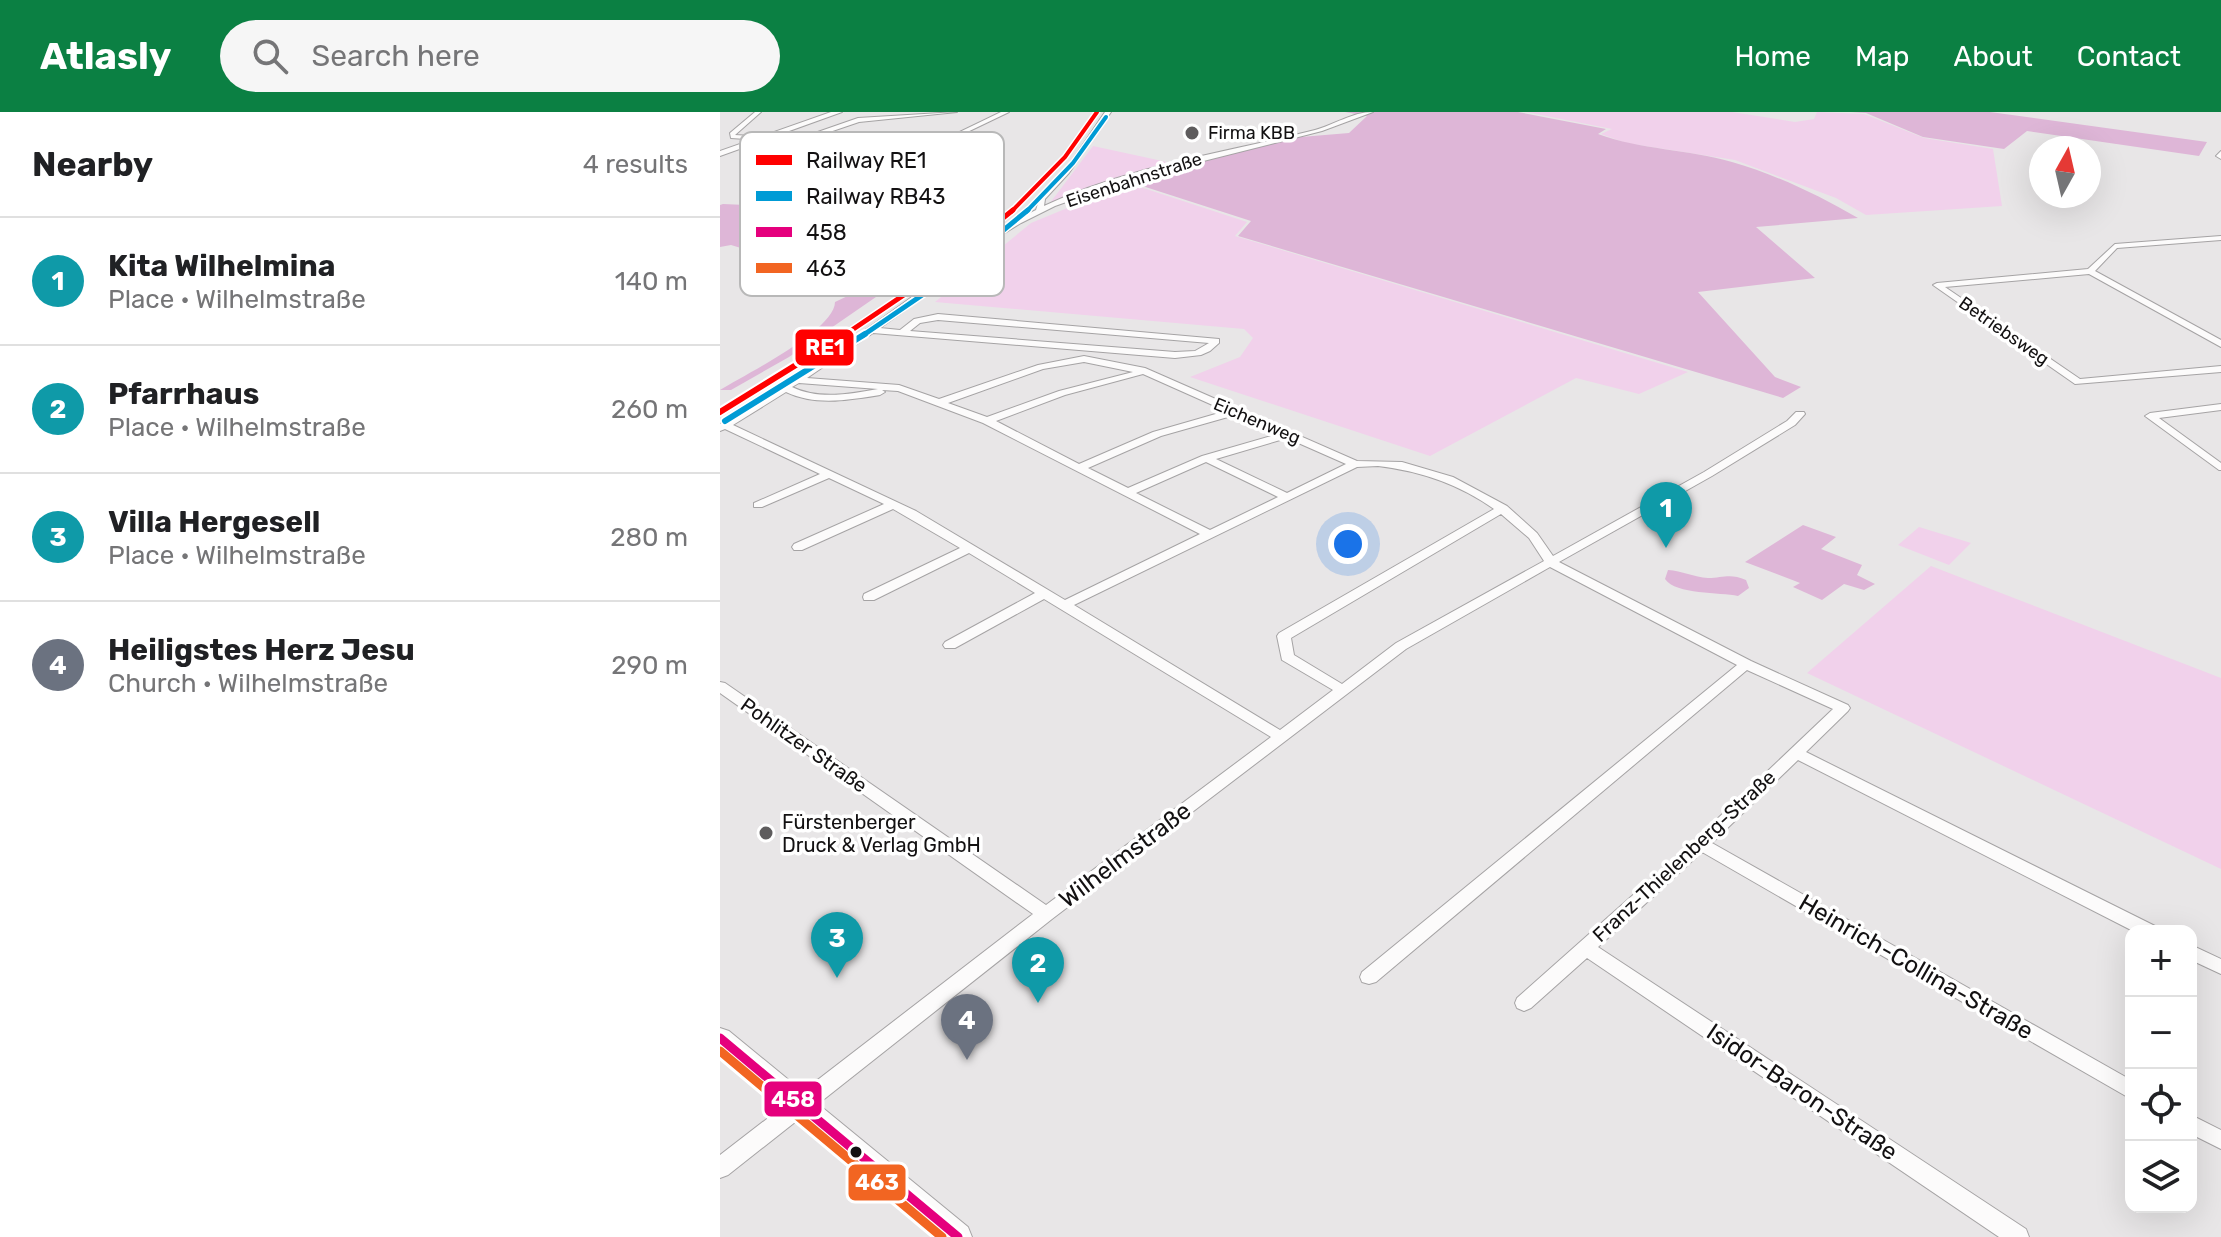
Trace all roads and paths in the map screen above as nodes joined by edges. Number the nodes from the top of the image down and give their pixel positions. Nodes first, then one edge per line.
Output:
1 (758, 112) edge
2 (838, 112) edge
3 (954, 112) edge
4 (1006, 112) edge
5 (1108, 112) edge
6 (1370, 112) edge
7 (779, 132) edge
8 (823, 132) edge
9 (964, 132) edge
10 (720, 134) edge
11 (732, 134) junction
12 (740, 135) edge
13 (740, 146) edge
14 (720, 154) edge
15 (1039, 212) junction
16 (1004, 229) edge
17 (2221, 238) edge
18 (2090, 271) junction
19 (919, 296) edge
20 (1044, 325) junction
21 (870, 330) junction
22 (901, 333) junction
23 (1024, 343) junction
24 (2221, 344) edge
25 (2221, 369) edge
26 (1145, 371) junction
27 (789, 383) junction
28 (938, 403) junction
29 (2221, 407) edge
30 (1236, 411) junction
31 (1800, 414) dead end
32 (987, 421) junction
33 (723, 426) edge
34 (1289, 434) junction
35 (1206, 458) junction
36 (1355, 464) junction
37 (1081, 467) junction
38 (2219, 467) dead end
39 (830, 474) junction
40 (1128, 492) junction
41 (1287, 497) junction
42 (894, 504) junction
43 (758, 505) dead end
44 (1503, 508) junction
45 (1211, 535) junction
46 (798, 547) dead end
47 (969, 548) junction
48 (1551, 563) junction
49 (1045, 593) junction
50 (869, 597) dead end
51 (1064, 605) junction
52 (950, 645) dead end
53 (1746, 664) junction
54 (720, 686) edge
55 (1341, 689) junction
56 (1282, 737) junction
57 (1796, 753) junction
58 (1701, 844) junction
59 (1046, 914) junction
60 (2137, 925) edge
61 (1586, 948) junction
62 (2197, 955) edge
63 (2221, 967) edge
64 (1369, 977) dead end
65 (1524, 1003) dead end
66 (720, 1038) edge
67 (2125, 1087) edge
68 (799, 1104) junction
69 (2197, 1127) edge
70 (2221, 1140) edge
71 (720, 1168) edge
72 (958, 1237) edge
73 (2018, 1237) edge

1 - 11 street
2 - 7 street
3 - 8 street
4 - 9 street
5 - 15 street
6 - 15 street, Eisenbahnstraße
10 - 11 street
11 - 12 street
13 - 14 street
15 - 16 street, Eisenbahnstraße
17 - 18 street
18 - 24 street
18 - 25 street, Betriebsweg
19 - 21 street, Eisenbahnstraße
20 - 22 street
20 - 23 street
20 - 23 street
21 - 22 street
21 - 27 street, Eisenbahnstraße
22 - 23 street
26 - 28 street, Eichenweg
26 - 30 street, Eichenweg
26 - 32 street
27 - 28 street
27 - 33 street, Eisenbahnstraße
28 - 32 street
29 - 38 street
30 - 34 street, Eichenweg
30 - 37 street
31 - 48 street, Wilhelmstraße
32 - 37 street
33 - 39 street
34 - 35 street
34 - 36 street, Eichenweg
35 - 40 street
35 - 41 street
36 - 41 street
36 - 44 street, Eichenweg
37 - 40 street
39 - 42 street
39 - 43 street
40 - 45 street
41 - 45 street
42 - 46 street
42 - 47 street
44 - 48 street, Eichenweg
44 - 55 street
45 - 51 street
47 - 49 street
47 - 50 street
48 - 53 street
48 - 55 street, Wilhelmstraße
49 - 51 street
49 - 52 street
51 - 56 street
53 - 57 street, Franz-Thielenberg-Straße
53 - 64 street
54 - 59 street, Pohlitzer Straße
55 - 56 street, Wilhelmstraße
56 - 59 street, Wilhelmstraße
57 - 58 street, Franz-Thielenberg-Straße
57 - 60 street
58 - 61 street, Franz-Thielenberg-Straße
58 - 67 street, Heinrich-Collina-Straße
59 - 68 street, Wilhelmstraße
61 - 65 street, Franz-Thielenberg-Straße
61 - 73 street, Isidor-Baron-Straße
62 - 63 street
66 - 68 street
68 - 71 street, Wilhelmstraße
68 - 72 street
69 - 70 street

